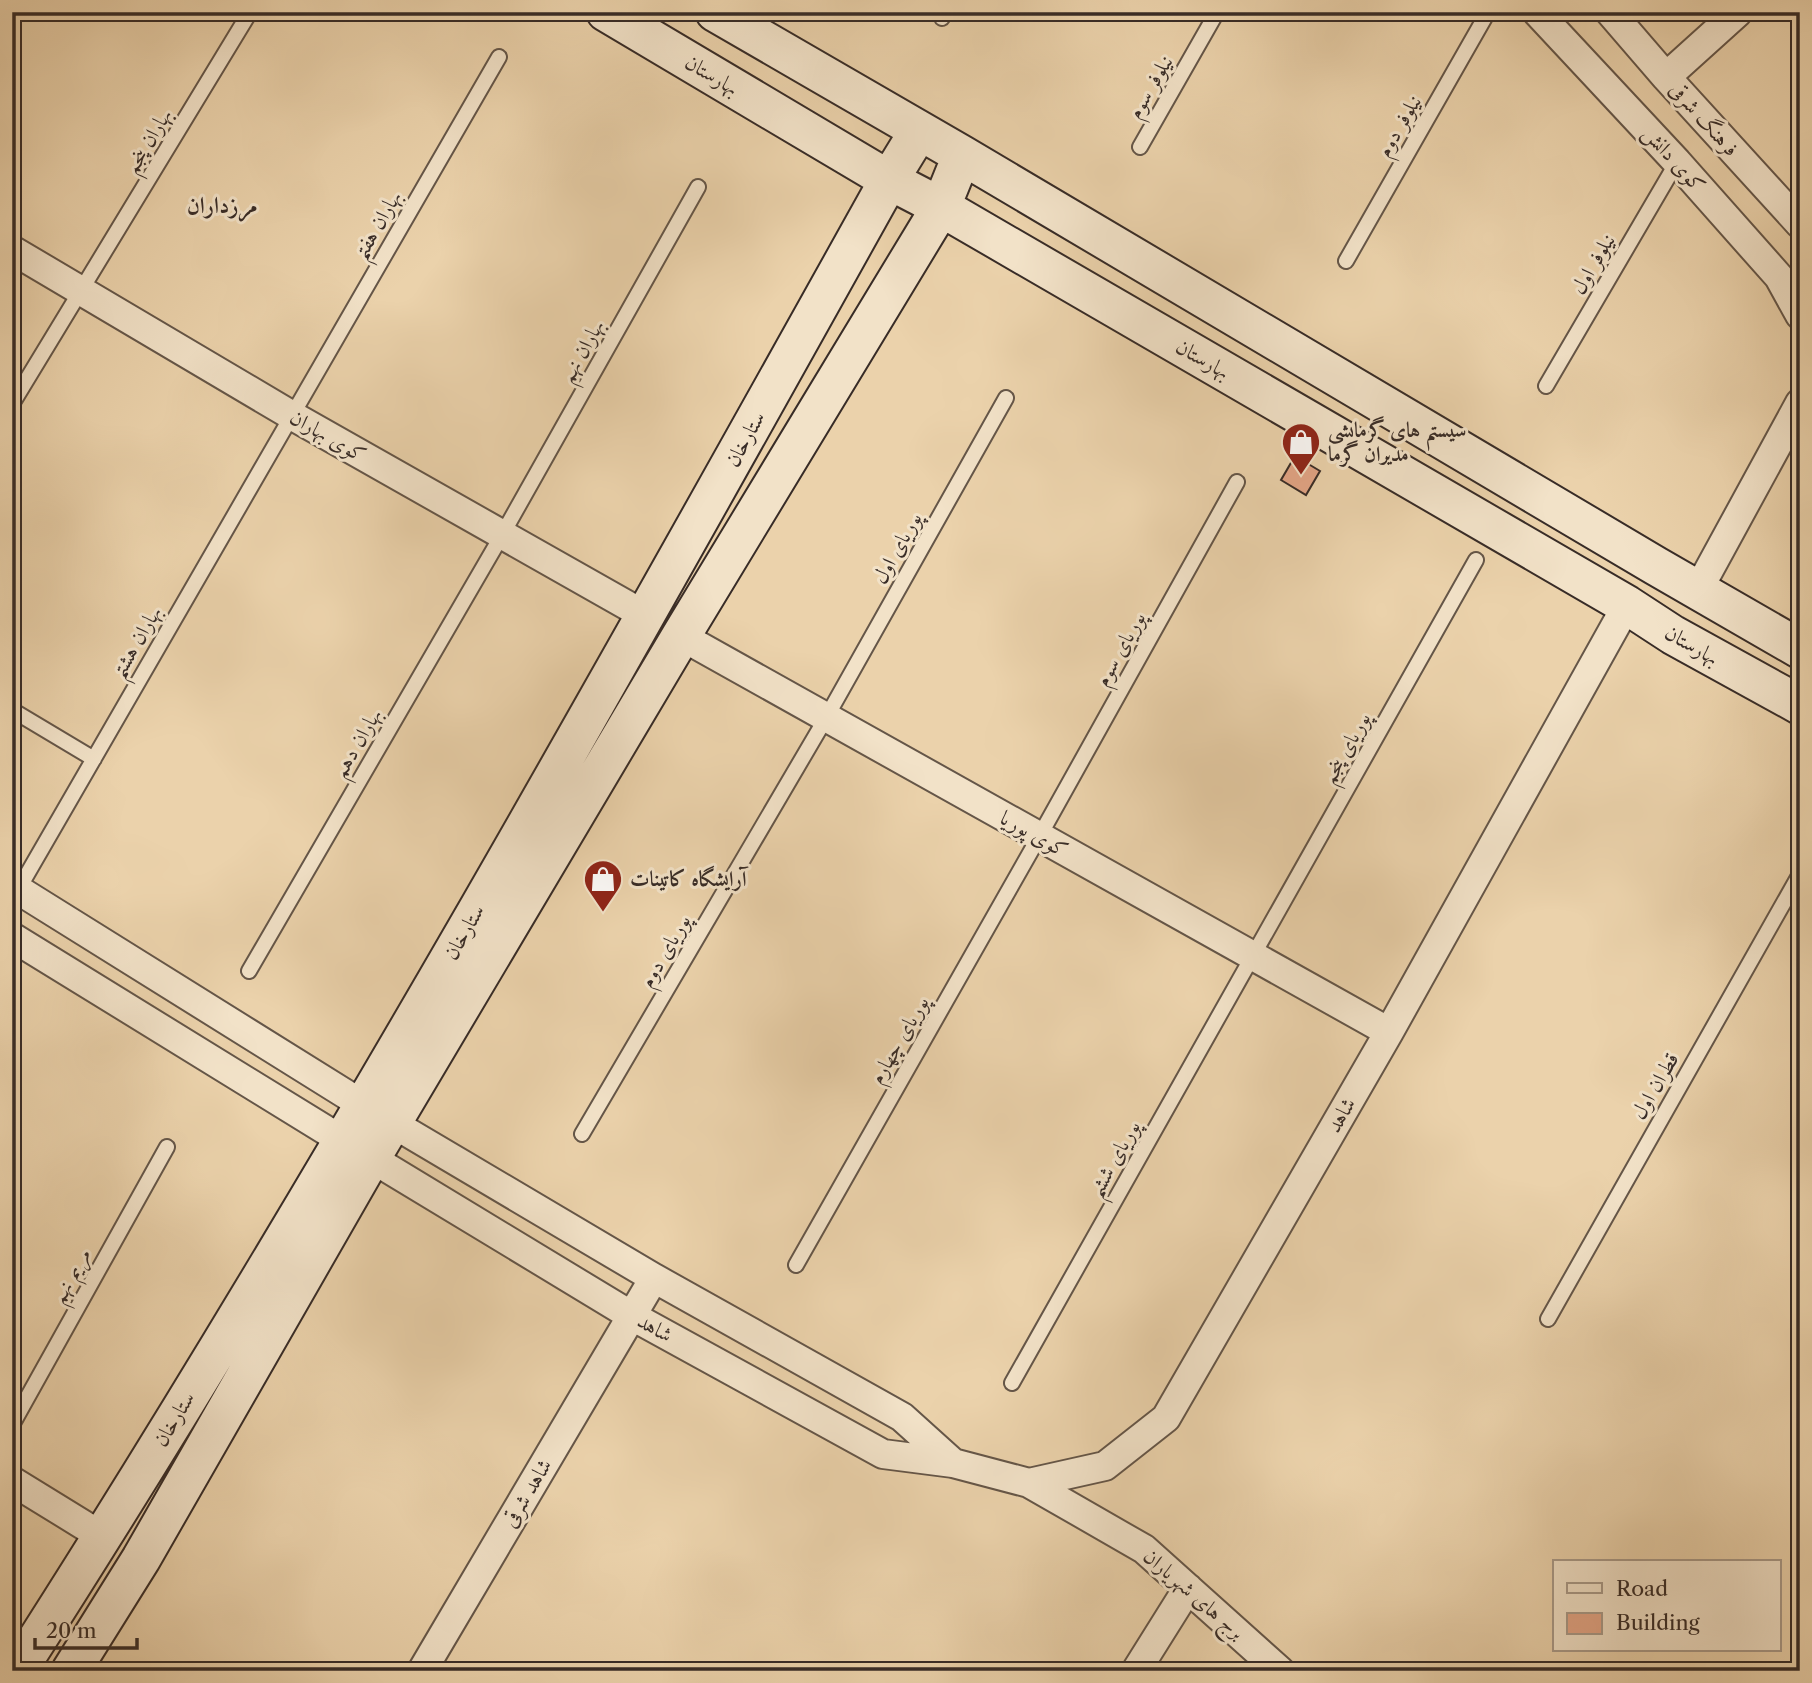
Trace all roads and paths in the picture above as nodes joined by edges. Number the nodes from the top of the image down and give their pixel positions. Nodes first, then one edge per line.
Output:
1 (250, 12) edge
2 (606, 12) edge
3 (715, 12) edge
4 (1217, 12) edge
5 (1488, 12) edge
6 (1537, 12) edge
7 (1610, 12) edge
8 (1738, 12) edge
9 (499, 57) dead end
10 (1666, 77) junction
11 (919, 131) junction
12 (1140, 147) dead end
13 (962, 155) junction
14 (1677, 162) junction
15 (889, 180) junction
16 (698, 187) dead end
17 (940, 207) junction
18 (1800, 225) edge
19 (12, 250) edge
20 (1346, 261) dead end
21 (82, 291) junction
22 (1800, 314) edge
23 (1546, 386) dead end
24 (1006, 398) dead end
25 (1800, 403) edge
26 (12, 404) edge
27 (291, 415) junction
28 (1237, 482) dead end
29 (502, 536) junction
30 (1476, 560) dead end
31 (1656, 566) junction
32 (1698, 590) junction
33 (1627, 605) junction
34 (646, 616) junction
35 (1674, 635) junction
36 (681, 636) junction
37 (1800, 649) edge
38 (1800, 705) edge
39 (12, 710) edge
40 (826, 718) junction
41 (94, 759) junction
42 (1039, 837) junction
43 (1800, 874) edge
44 (15, 888) edge
45 (12, 937) edge
46 (1253, 956) junction
47 (248, 971) dead end
48 (1389, 1031) junction
49 (378, 1114) junction
50 (582, 1134) dead end
51 (167, 1147) dead end
52 (357, 1149) junction
53 (796, 1265) dead end
54 (653, 1278) junction
55 (632, 1316) junction
56 (1548, 1319) dead end
57 (1012, 1384) dead end
58 (12, 1425) edge
59 (953, 1463) junction
60 (12, 1481) edge
61 (1029, 1483) junction
62 (103, 1537) junction
63 (1188, 1588) junction
64 (17, 1671) edge
65 (71, 1671) edge
66 (422, 1671) edge
67 (1136, 1671) edge
68 (1280, 1671) edge

1 - 21 lane, بهاران پنجم
2 - 15 street, بهارستان
3 - 11 street
4 - 12 lane, نیلوفر سوم
5 - 20 lane, نیلوفر دوم
6 - 14 street, کوی دانش
7 - 10 street, فرهنگ شرقی
8 - 10 street
9 - 27 lane, بهاران هفتم
10 - 18 street, فرهنگ شرقی
11 - 13 street
11 - 15 street, ستارخان
13 - 17 street, ستارخان
13 - 31 street
14 - 22 street, کوی دانش
14 - 23 lane, نیلوفر اول
15 - 17 street, بهارستان
15 - 34 street, ستارخان
16 - 29 lane, بهاران نهم
17 - 33 street, بهارستان
17 - 36 street, ستارخان
19 - 21 street, کوی بهاران
21 - 26 lane, بهاران پنجم
21 - 27 street, کوی بهاران
24 - 40 lane, پوریای اول
25 - 32 street
27 - 29 street, کوی بهاران
27 - 41 lane, بهاران هشتم
28 - 42 lane, پوریای سوم
29 - 34 street, کوی بهاران
29 - 47 lane, بهاران دهم
30 - 46 lane, پوریای پنجم
31 - 32 street
31 - 33 street
32 - 35 street
32 - 37 street
33 - 35 street, بهارستان
33 - 48 street, شاهد
34 - 49 street, ستارخان
35 - 38 street, بهارستان
36 - 40 street, کوی پوریا
36 - 49 street, ستارخان
39 - 41 lane
40 - 42 street, کوی پوریا
40 - 50 lane, پوریای دوم
41 - 44 lane, بهاران هشتم
42 - 46 street, کوی پوریا
42 - 53 lane, پوریای چهارم
43 - 56 lane, قطران اول
44 - 49 street, شاهد
45 - 52 street, شاهد
46 - 48 street, کوی پوریا
46 - 57 lane, پوریای ششم
48 - 61 street, شاهد
49 - 52 street, ستارخان
49 - 54 street, شاهد
51 - 58 lane, مریم نهم
52 - 55 street, شاهد
52 - 62 street, ستارخان
52 - 65 street, ستارخان
54 - 55 street, شاهد شرقی
54 - 59 street, شاهد
55 - 59 street, شاهد
55 - 66 street, شاهد شرقی
59 - 61 street, شاهد
60 - 62 street
61 - 63 street, برج های شهریاران
62 - 64 street, ستارخان
63 - 67 street
63 - 68 street, برج های شهریاران

